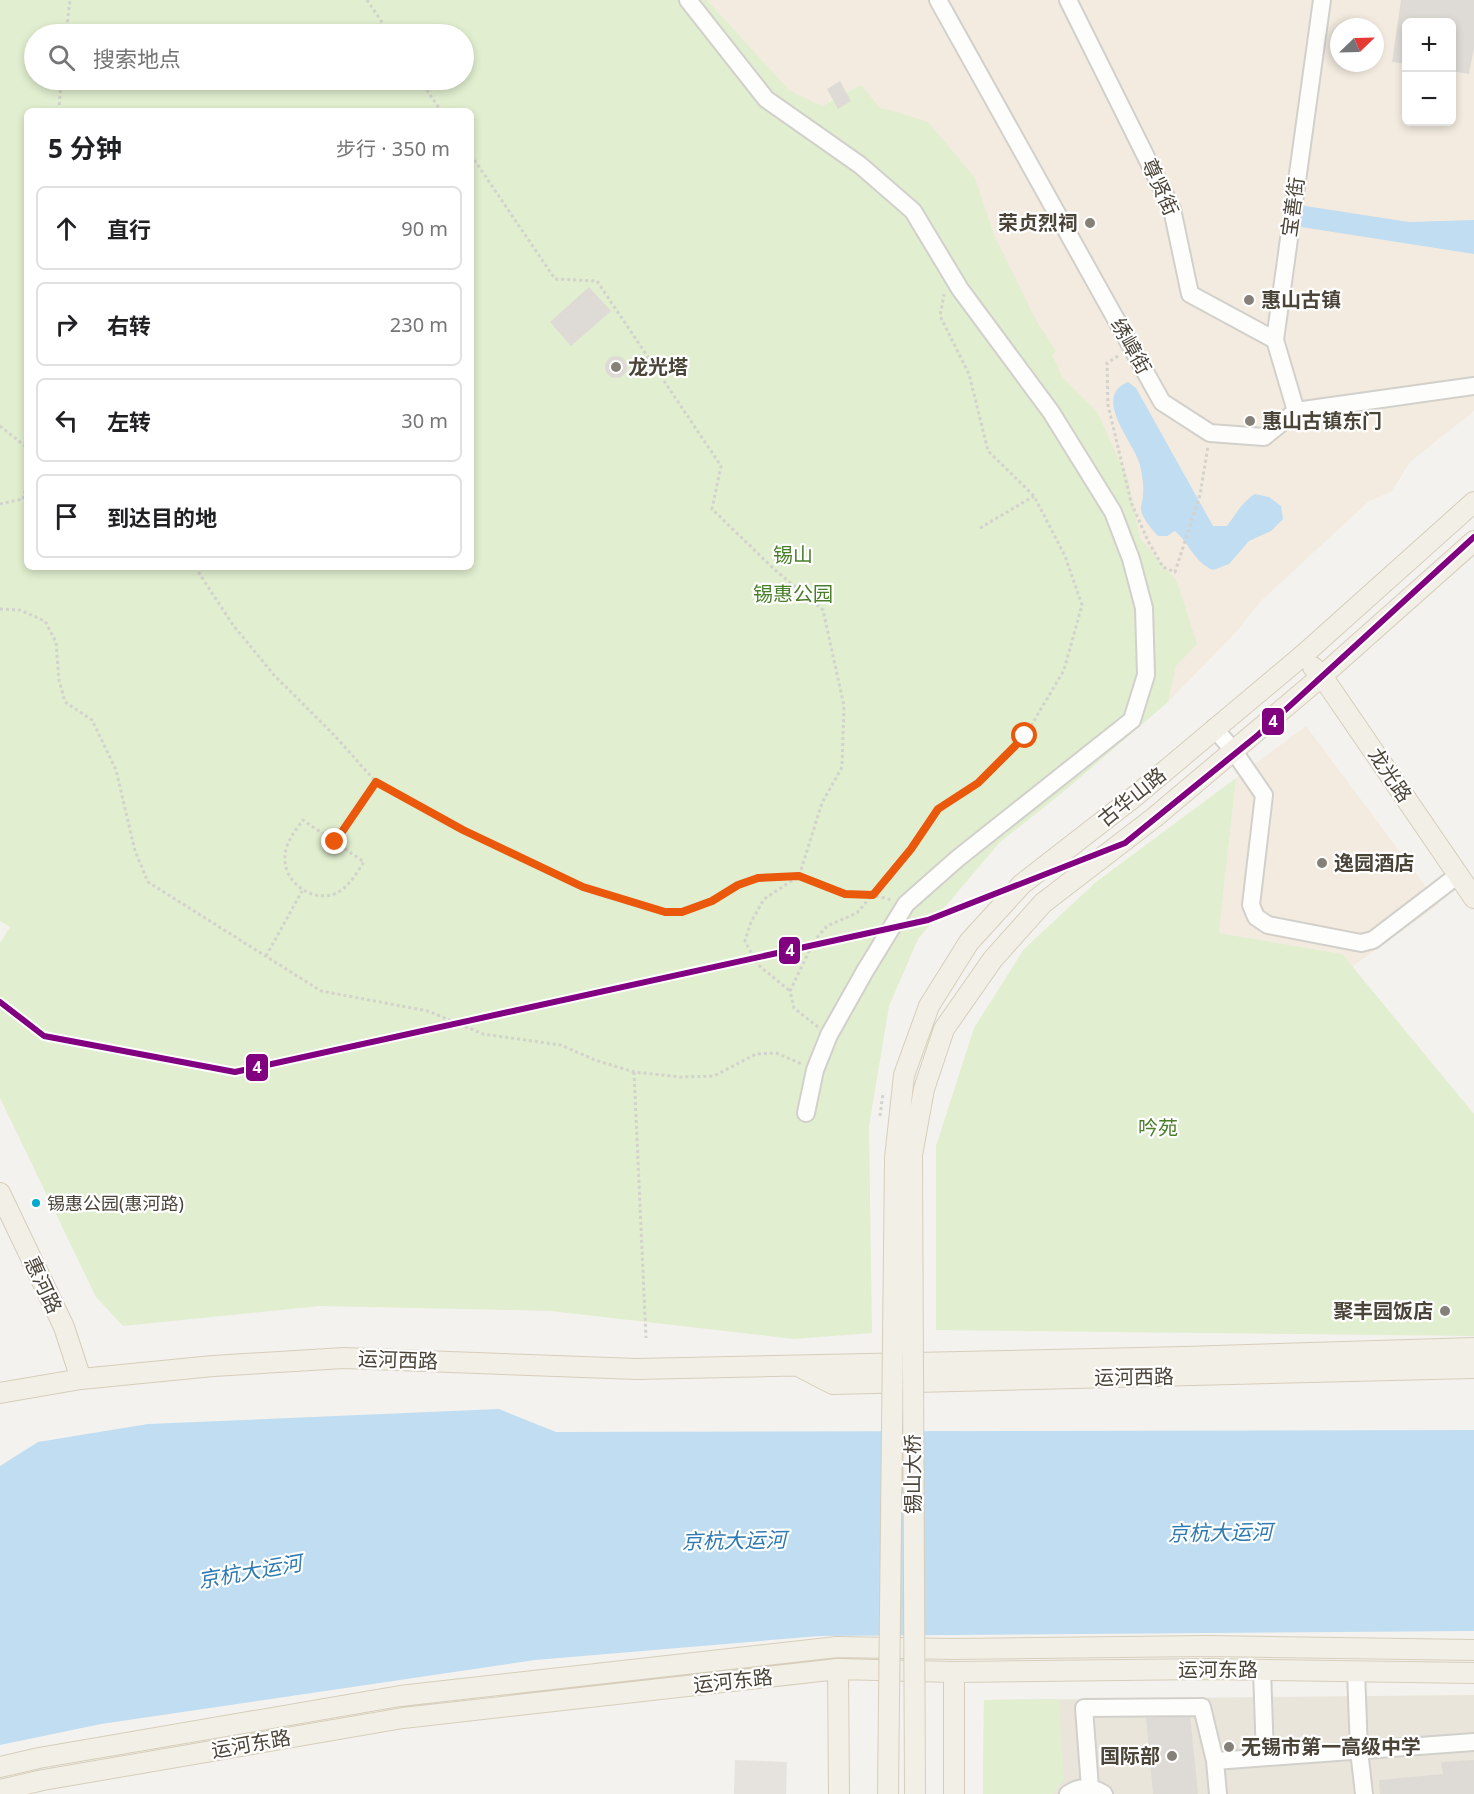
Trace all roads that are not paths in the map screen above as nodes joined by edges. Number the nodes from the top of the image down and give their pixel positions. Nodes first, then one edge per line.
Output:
1 (688, 0) edge
2 (938, 0) edge
3 (1068, 0) edge
4 (1322, 0) edge
5 (1275, 340) junction
6 (1474, 386) edge
7 (1296, 411) junction
8 (1474, 502) edge
9 (1474, 541) edge
10 (1302, 656) junction
11 (1322, 676) junction
12 (1214, 728) junction
13 (1233, 750) junction
14 (1458, 875) junction
15 (1474, 898) edge
16 (806, 1113) dead end
17 (904, 1156) junction
18 (0, 1193) edge
19 (1474, 1348) edge
20 (798, 1366) junction
21 (1474, 1368) edge
22 (81, 1378) junction
23 (0, 1393) edge
24 (1474, 1650) edge
25 (838, 1669) junction
26 (1262, 1670) junction
27 (1356, 1671) junction
28 (954, 1672) junction
29 (1474, 1673) edge
30 (1474, 1742) edge
31 (1359, 1750) junction
32 (1265, 1757) junction
33 (1215, 1761) junction
34 (0, 1767) edge
35 (0, 1790) edge
36 (1097, 1791) edge
37 (839, 1794) edge
38 (888, 1794) edge
39 (915, 1794) edge
40 (954, 1794) edge
41 (1068, 1794) edge
42 (1218, 1794) edge
43 (1364, 1794) edge

1 - 16 street
2 - 7 street, 绣嶂街
3 - 5 street, 尊贤街
4 - 5 street, 宝善街
5 - 7 street, 宝善街
6 - 7 street
8 - 10 main road, 古华山路
9 - 11 main road, 古华山路
10 - 11 main road, 龙光路
10 - 12 main road, 古华山路
11 - 13 main road, 古华山路
11 - 14 main road, 龙光路
12 - 13 street
12 - 17 main road, 古华山路
13 - 14 street
13 - 17 main road, 古华山路
14 - 15 main road, 龙光路
17 - 38 main road, 锡山大桥, bridge
17 - 39 main road, 锡山大桥, bridge
18 - 22 main road, 惠河路
19 - 20 main road, 运河西路
20 - 21 main road, 运河西路
20 - 22 main road, 运河西路
22 - 23 main road, 运河西路
24 - 34 main road, 运河东路
25 - 28 main road, 运河东路
25 - 35 main road, 运河东路
25 - 37 main road
26 - 27 main road, 运河东路
26 - 28 main road, 运河东路
26 - 32 street
27 - 29 main road, 运河东路
27 - 31 street
28 - 40 main road
30 - 31 street
31 - 32 street
31 - 43 street
32 - 33 street
33 - 36 street
33 - 42 street
36 - 41 street

